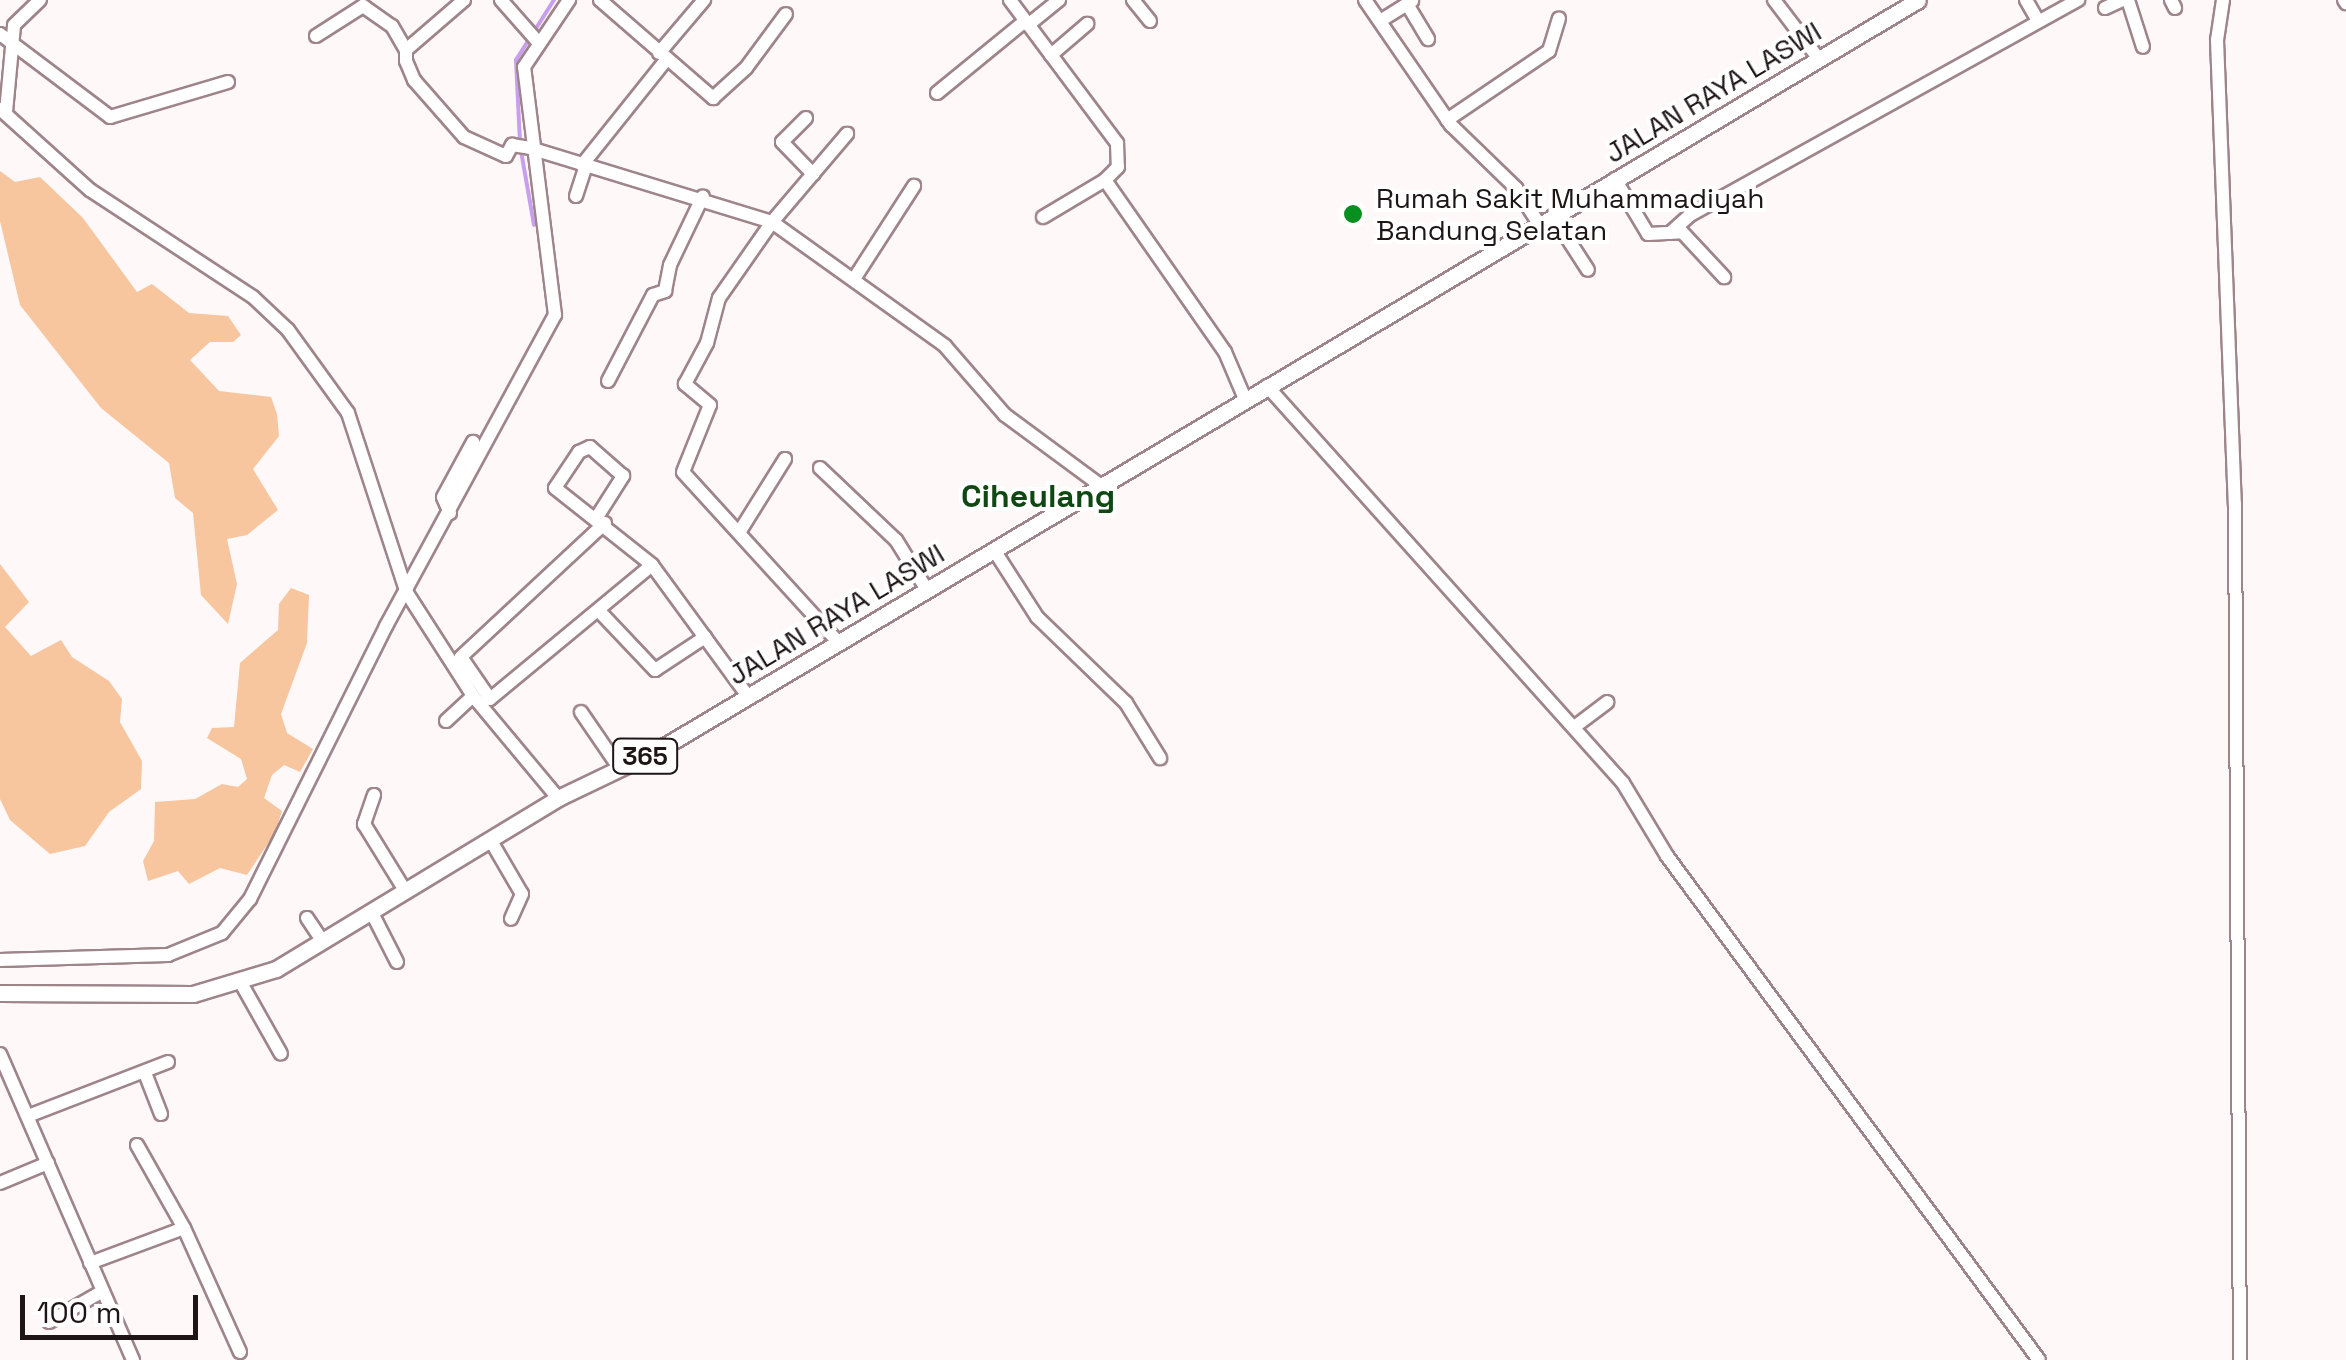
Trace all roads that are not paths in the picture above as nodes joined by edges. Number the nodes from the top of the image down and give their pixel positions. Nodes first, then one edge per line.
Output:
1 (40, 0) edge
2 (464, 0) edge
3 (502, 0) edge
4 (569, 0) edge
5 (600, 0) edge
6 (704, 0) edge
7 (1010, 0) edge
8 (1059, 0) edge
9 (1134, 0) edge
10 (1365, 0) edge
11 (1774, 0) edge
12 (1918, 0) edge
13 (2026, 0) edge
14 (2078, 0) edge
15 (2125, 0) edge
16 (2223, 0) edge
17 (1411, 2) edge
18 (2106, 8) dead end
19 (786, 14) dead end
20 (1559, 18) dead end
21 (1150, 20) dead end
22 (1380, 21) junction
23 (2038, 21) junction
24 (1026, 23) junction
25 (1087, 24) dead end
26 (6, 36) edge
27 (316, 36) dead end
28 (532, 37) junction
29 (1428, 39) dead end
30 (2144, 48) dead end
31 (406, 50) junction
32 (1051, 55) junction
33 (663, 56) junction
34 (1818, 59) junction
35 (228, 82) dead end
36 (937, 92) dead end
37 (3, 110) edge
38 (806, 118) dead end
39 (1448, 120) junction
40 (847, 134) dead end
41 (530, 148) junction
42 (584, 166) junction
43 (812, 174) junction
44 (1615, 179) junction
45 (1105, 180) junction
46 (914, 186) dead end
47 (576, 196) dead end
48 (703, 196) junction
49 (1043, 217) dead end
50 (1546, 220) junction
51 (772, 222) junction
52 (1670, 233) junction
53 (1588, 270) dead end
54 (1724, 277) dead end
55 (854, 279) junction
56 (608, 381) dead end
57 (1257, 392) junction
58 (473, 442) dead end
59 (785, 459) dead end
60 (820, 468) dead end
61 (453, 478) junction
62 (1100, 486) junction
63 (460, 495) junction
64 (450, 513) junction
65 (601, 520) junction
66 (740, 530) junction
67 (994, 550) junction
68 (652, 565) junction
69 (926, 590) junction
70 (406, 593) junction
71 (600, 612) junction
72 (706, 637) junction
73 (839, 642) junction
74 (748, 695) junction
75 (474, 696) junction
76 (1608, 702) dead end
77 (580, 712) dead end
78 (446, 720) dead end
79 (1577, 726) junction
80 (1160, 758) dead end
81 (620, 768) junction
82 (374, 796) dead end
83 (558, 798) junction
84 (491, 841) junction
85 (406, 892) junction
86 (372, 913) junction
87 (308, 918) dead end
88 (511, 919) dead end
89 (323, 942) junction
90 (0, 960) edge
91 (397, 962) dead end
92 (241, 983) junction
93 (0, 993) edge
94 (0, 1054) edge
95 (282, 1054) dead end
96 (168, 1062) dead end
97 (145, 1074) junction
98 (160, 1114) dead end
99 (28, 1116) junction
100 (137, 1145) dead end
101 (48, 1163) junction
102 (0, 1183) edge
103 (184, 1228) junction
104 (90, 1263) junction
105 (103, 1291) junction
106 (49, 1322) dead end
107 (240, 1352) dead end
108 (133, 1360) edge
109 (2039, 1360) edge
110 (2240, 1360) edge

1 - 26 street
2 - 31 street
3 - 28 street
4 - 28 street
5 - 33 street
6 - 33 street
7 - 24 street
8 - 24 street
9 - 21 street
10 - 22 street
11 - 34 street
12 - 34 main road, JALAN RAYA LASWI / 365
13 - 23 street
14 - 23 street
15 - 18 street
15 - 30 street
16 - 110 street
17 - 22 street
17 - 29 street
19 - 33 street
20 - 39 street
22 - 39 street
23 - 52 street
24 - 32 street
24 - 36 street
25 - 32 street
26 - 35 street
26 - 37 street
27 - 31 street
28 - 41 street
31 - 41 street
32 - 45 street
33 - 42 street
34 - 44 main road, JALAN RAYA LASWI / 365
37 - 70 street
38 - 43 street
39 - 50 street
40 - 43 street
41 - 42 street
41 - 63 street
42 - 47 street
42 - 48 street
43 - 51 street
44 - 50 main road, JALAN RAYA LASWI / 365
44 - 52 street
45 - 49 street
45 - 57 street
46 - 55 street
48 - 51 street
48 - 56 street
50 - 53 street
50 - 57 main road, JALAN RAYA LASWI / 365
51 - 55 street
51 - 66 street
52 - 54 street
55 - 62 street
57 - 62 main road, JALAN RAYA LASWI / 365
57 - 79 street
58 - 61 street
59 - 66 street
60 - 69 street
61 - 63 street
61 - 64 street
62 - 67 main road, JALAN RAYA LASWI / 365
63 - 64 street
64 - 70 street
65 - 65 street
65 - 68 street
65 - 71 street
66 - 73 street
67 - 69 main road, JALAN RAYA LASWI / 365
67 - 80 street
68 - 71 street
68 - 72 street
69 - 73 main road, JALAN RAYA LASWI / 365
70 - 75 street
70 - 90 street
71 - 72 street
72 - 74 street
73 - 74 main road, JALAN RAYA LASWI / 365
74 - 81 main road, JALAN RAYA LASWI / 365
75 - 78 street
75 - 83 street
76 - 79 street
77 - 81 street
79 - 109 street
81 - 83 main road, JALAN RAYA LASWI / 365
82 - 85 street
83 - 84 main road, JALAN RAYA LASWI / 365
84 - 85 main road, JALAN RAYA LASWI / 365
84 - 88 street
85 - 86 main road, JALAN RAYA LASWI / 365
86 - 89 main road, JALAN RAYA LASWI / 365
86 - 91 street
87 - 89 street
89 - 92 main road, JALAN RAYA LASWI / 365
92 - 93 main road, JALAN RAYA LASWI / 365
92 - 95 street
94 - 99 street
96 - 97 street
97 - 98 street
97 - 99 street
99 - 101 street
100 - 103 street
101 - 102 street
101 - 104 street
103 - 104 street
103 - 107 street
104 - 105 street
105 - 106 street
105 - 108 street

